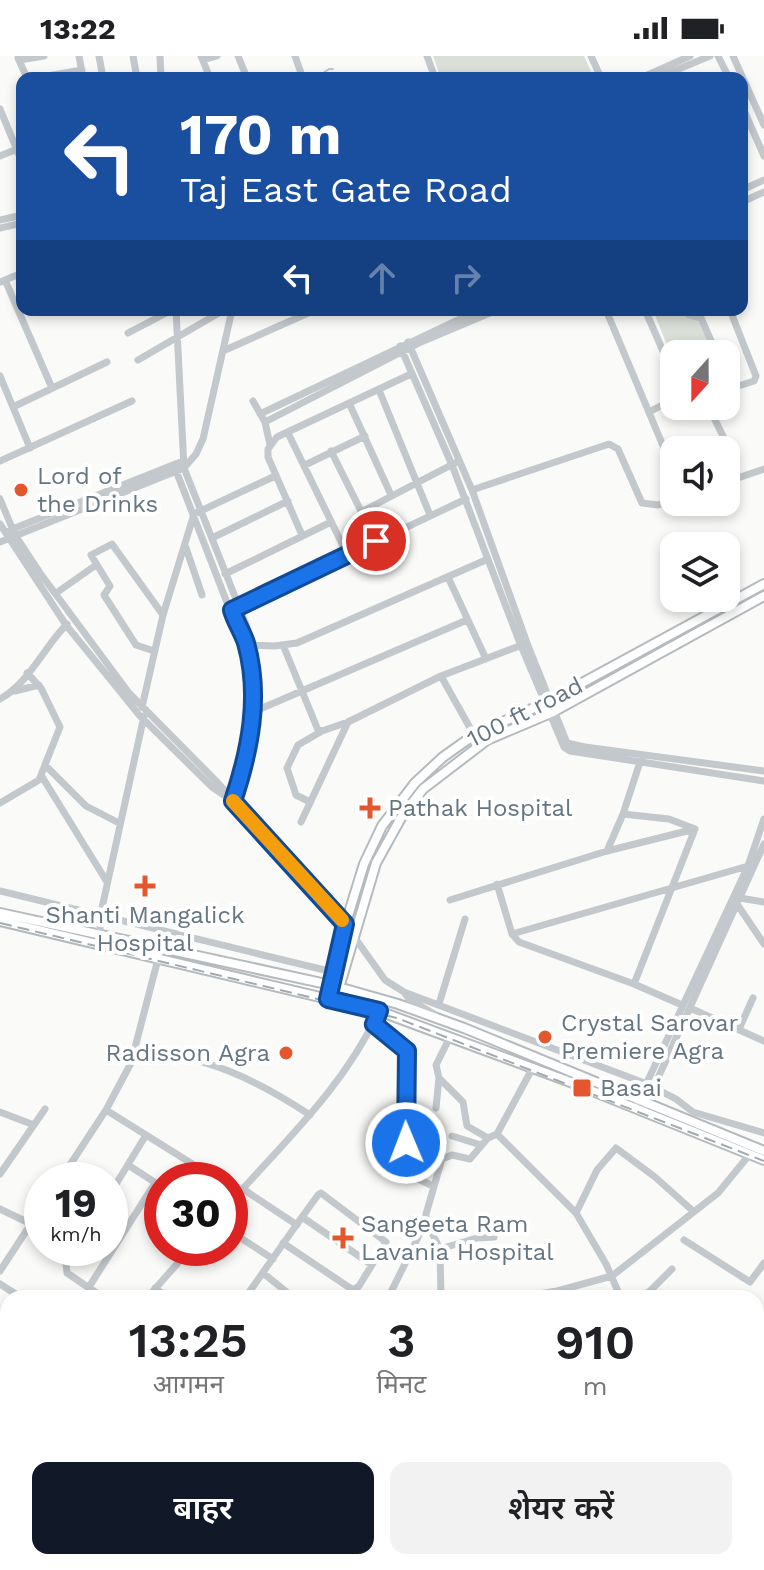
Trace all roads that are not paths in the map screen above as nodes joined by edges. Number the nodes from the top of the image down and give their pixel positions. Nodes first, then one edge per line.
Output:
1 (44, 56) edge
2 (217, 56) edge
3 (690, 56) edge
4 (710, 56) edge
5 (18, 58) edge
6 (202, 58) edge
7 (654, 72) edge
8 (671, 72) edge
9 (748, 89) edge
10 (0, 109) edge
11 (748, 120) edge
12 (764, 125) edge
13 (16, 147) edge
14 (764, 156) edge
15 (3, 281) edge
16 (16, 309) edge
17 (19, 316) edge
18 (162, 316) edge
19 (175, 316) edge
20 (213, 316) edge
21 (231, 316) edge
22 (302, 316) edge
23 (467, 316) edge
24 (482, 316) edge
25 (609, 316) edge
26 (648, 316) edge
27 (693, 316) edge
28 (732, 316) edge
29 (128, 333) dead end
30 (178, 336) junction
31 (711, 340) edge
32 (660, 344) edge
33 (405, 347) junction
34 (223, 351) junction
35 (138, 360) dead end
36 (107, 362) dead end
37 (411, 374) junction
38 (0, 376) edge
39 (740, 386) edge
40 (52, 388) junction
41 (379, 390) junction
42 (132, 401) dead end
43 (253, 401) dead end
44 (350, 405) junction
45 (660, 406) edge
46 (13, 407) junction
47 (649, 412) junction
48 (262, 418) junction
49 (288, 433) junction
50 (365, 436) junction
51 (660, 439) edge
52 (270, 445) junction
53 (30, 448) junction
54 (331, 451) junction
55 (0, 461) edge
56 (456, 463) junction
57 (305, 465) junction
58 (179, 466) junction
59 (764, 469) edge
60 (275, 476) junction
61 (740, 477) edge
62 (414, 482) junction
63 (472, 490) junction
64 (391, 495) junction
65 (0, 499) edge
66 (466, 499) junction
67 (288, 501) junction
68 (660, 504) edge
69 (197, 512) junction
70 (361, 512) junction
71 (430, 515) junction
72 (331, 522) junction
73 (5, 533) edge
74 (302, 535) junction
75 (212, 538) junction
76 (376, 541) junction
77 (185, 546) junction
78 (347, 554) junction
79 (488, 559) junction
80 (96, 565) junction
81 (228, 573) junction
82 (218, 576) junction
83 (448, 577) junction
84 (764, 584) edge
85 (59, 591) dead end
86 (202, 595) dead end
87 (764, 596) edge
88 (241, 607) junction
89 (232, 610) junction
90 (163, 615) junction
91 (467, 620) junction
92 (69, 622) junction
93 (246, 642) junction
94 (283, 645) junction
95 (524, 645) junction
96 (154, 651) junction
97 (486, 659) junction
98 (27, 673) junction
99 (441, 676) junction
100 (39, 685) junction
101 (15, 691) junction
102 (301, 691) junction
103 (0, 699) edge
104 (547, 702) junction
105 (253, 712) junction
106 (143, 713) junction
107 (550, 713) junction
108 (348, 722) junction
109 (322, 731) junction
110 (474, 735) junction
111 (641, 759) junction
112 (45, 765) junction
113 (764, 771) edge
114 (41, 775) junction
115 (764, 781) edge
116 (233, 801) junction
117 (310, 802) junction
118 (0, 803) edge
119 (623, 814) junction
120 (764, 819) edge
121 (301, 822) dead end
122 (119, 823) junction
123 (695, 829) junction
124 (764, 844) edge
125 (607, 851) junction
126 (748, 866) junction
127 (107, 882) junction
128 (497, 884) junction
129 (673, 887) junction
130 (0, 891) edge
131 (450, 900) dead end
132 (739, 901) junction
133 (764, 902) edge
134 (0, 913) edge
135 (100, 917) junction
136 (465, 919) dead end
137 (0, 921) edge
138 (345, 924) junction
139 (512, 934) junction
140 (100, 935) junction
141 (354, 938) junction
142 (764, 944) edge
143 (158, 959) junction
144 (333, 972) junction
145 (634, 984) junction
146 (335, 986) junction
147 (404, 992) junction
148 (753, 998) dead end
149 (331, 1000) junction
150 (439, 1004) junction
151 (686, 1006) junction
152 (379, 1011) junction
153 (374, 1024) junction
154 (464, 1028) junction
155 (739, 1029) junction
156 (450, 1037) junction
157 (764, 1041) edge
158 (136, 1050) junction
159 (532, 1069) junction
160 (439, 1078) junction
161 (650, 1085) junction
162 (641, 1106) junction
163 (436, 1108) dead end
164 (45, 1109) dead end
165 (106, 1110) junction
166 (0, 1112) edge
167 (310, 1115) junction
168 (34, 1125) junction
169 (764, 1133) edge
170 (497, 1134) junction
171 (146, 1135) junction
172 (452, 1136) dead end
173 (488, 1138) junction
174 (481, 1145) junction
175 (764, 1151) edge
176 (750, 1154) junction
177 (764, 1160) edge
178 (72, 1162) edge
179 (189, 1162) edge
180 (128, 1165) joint
181 (0, 1174) edge
182 (144, 1175) edge
183 (248, 1183) edge
184 (433, 1186) junction
185 (248, 1195) edge
186 (144, 1207) edge
187 (0, 1209) edge
188 (693, 1211) junction
189 (576, 1213) junction
190 (302, 1217) junction
191 (24, 1221) edge
192 (426, 1221) junction
193 (297, 1225) junction
194 (24, 1235) edge
195 (494, 1237) dead end
196 (684, 1240) dead end
197 (248, 1243) edge
198 (283, 1243) junction
199 (440, 1249) junction
200 (273, 1259) junction
201 (764, 1263) edge
202 (372, 1265) junction
203 (68, 1266) edge
204 (175, 1266) edge
205 (672, 1269) dead end
206 (0, 1271) edge
207 (263, 1273) junction
208 (612, 1276) junction
209 (89, 1287) junction
210 (155, 1288) joint
211 (93, 1290) edge
212 (158, 1290) edge
213 (251, 1290) edge
214 (281, 1290) edge
215 (393, 1290) edge
216 (441, 1290) edge
217 (561, 1290) edge
218 (617, 1290) edge
219 (651, 1290) edge

1 - 5 street
2 - 6 street
3 - 7 street
4 - 8 street
9 - 12 street
10 - 13 street
11 - 14 street
15 - 16 street
17 - 40 street
18 - 29 street
19 - 30 street
20 - 30 street
21 - 34 street
22 - 34 street
23 - 33 street
24 - 33 street
25 - 47 street
26 - 32 street
27 - 31 street
28 - 39 street
30 - 35 street
30 - 58 street
33 - 37 street
33 - 48 street
33 - 56 street
34 - 58 street
36 - 40 street
37 - 41 street
37 - 56 street
38 - 46 street
40 - 46 street
41 - 44 street
41 - 62 street
42 - 53 street
43 - 48 street
44 - 49 street
44 - 50 street
45 - 47 street
46 - 53 street
47 - 51 street
48 - 52 street
49 - 52 street
49 - 57 street
50 - 54 street
50 - 64 street
52 - 60 street
53 - 55 street
54 - 57 street
54 - 70 street
56 - 62 street
56 - 63 street
56 - 66 street
57 - 72 street
58 - 69 street
58 - 73 street
59 - 61 street
60 - 67 street
60 - 69 street
62 - 64 street
62 - 71 street
63 - 68 street
63 - 95 street
64 - 70 street
65 - 73 street
66 - 71 street
66 - 79 street
67 - 74 street
67 - 75 street
69 - 75 street
69 - 77 street
69 - 82 street
70 - 76 street
71 - 76 street
72 - 74 street
72 - 78 street
73 - 92 street
74 - 81 street
75 - 81 street
76 - 78 street
77 - 86 street
77 - 90 street
78 - 88 street
79 - 83 street
79 - 95 street
80 - 85 street
80 - 90 street
80 - 96 street
81 - 82 street
81 - 88 street
82 - 89 street
83 - 91 street
83 - 94 street
84 - 104 main road, 100 ft road
87 - 107 main road, 100 ft road
88 - 89 street
88 - 93 street
89 - 93 street
90 - 96 street
91 - 97 street
91 - 102 street
92 - 98 street
92 - 106 street
93 - 94 street
93 - 105 street
94 - 102 street
95 - 97 street
95 - 104 street
96 - 106 street
97 - 99 street
98 - 100 street
98 - 101 street
99 - 108 street
99 - 110 street
100 - 101 street
100 - 112 street
101 - 103 street
102 - 105 street
102 - 109 street
104 - 107 street
104 - 110 main road, 100 ft road
105 - 116 street
106 - 116 street
106 - 122 street
107 - 111 street
107 - 141 main road, 100 ft road
108 - 109 street
108 - 117 street
109 - 117 street
110 - 138 main road, 100 ft road
111 - 113 street
111 - 115 street
111 - 119 street
112 - 114 street
112 - 122 street
114 - 118 street
114 - 127 street
116 - 138 street
117 - 121 street
119 - 123 street
119 - 125 street
120 - 126 street
122 - 127 street
123 - 125 street
123 - 129 street
124 - 132 street
125 - 128 street
126 - 129 street
126 - 151 street
127 - 135 street
128 - 131 street
128 - 139 street
129 - 139 street
129 - 145 street
130 - 135 street
132 - 133 street
132 - 142 street
132 - 151 street
134 - 140 main road
135 - 140 street
135 - 144 street
136 - 150 street
137 - 143 main road
138 - 141 street
138 - 144 main road, 100 ft road
139 - 145 street
140 - 146 main road
141 - 146 main road, 100 ft road
141 - 147 street
143 - 149 main road
143 - 158 street
144 - 146 main road, 100 ft road
145 - 151 street
146 - 149 main road, 100 ft road
146 - 154 main road
147 - 150 street
147 - 154 street
148 - 155 street
149 - 152 main road
150 - 161 street
151 - 155 street
151 - 161 street
152 - 153 street
152 - 156 main road
153 - 167 street
153 - 184 street
154 - 162 main road
155 - 157 street
156 - 159 main road
156 - 160 street
158 - 165 street
158 - 167 street
159 - 162 main road
159 - 170 street
160 - 163 street
160 - 173 street
161 - 162 street
161 - 169 street
162 - 175 main road
162 - 176 main road
164 - 168 street
165 - 171 street
165 - 178 street
166 - 168 street
167 - 183 street
168 - 181 street
170 - 173 street
170 - 189 street
171 - 179 street
171 - 180 street
172 - 174 street
173 - 174 street
174 - 184 street
176 - 177 main road
176 - 188 street
180 - 182 street
184 - 192 street
185 - 193 street
186 - 209 street
187 - 191 street
188 - 189 street
188 - 208 street
189 - 208 street
190 - 193 street
190 - 202 street
190 - 202 street
192 - 199 street
192 - 215 street
193 - 198 street
194 - 206 street
195 - 199 street
196 - 201 street
197 - 200 street
198 - 200 street
198 - 202 street
199 - 216 street
200 - 207 street
203 - 209 street
204 - 210 street
205 - 219 street
207 - 213 street
207 - 214 street
208 - 217 street
208 - 218 street
209 - 211 street
210 - 212 street

